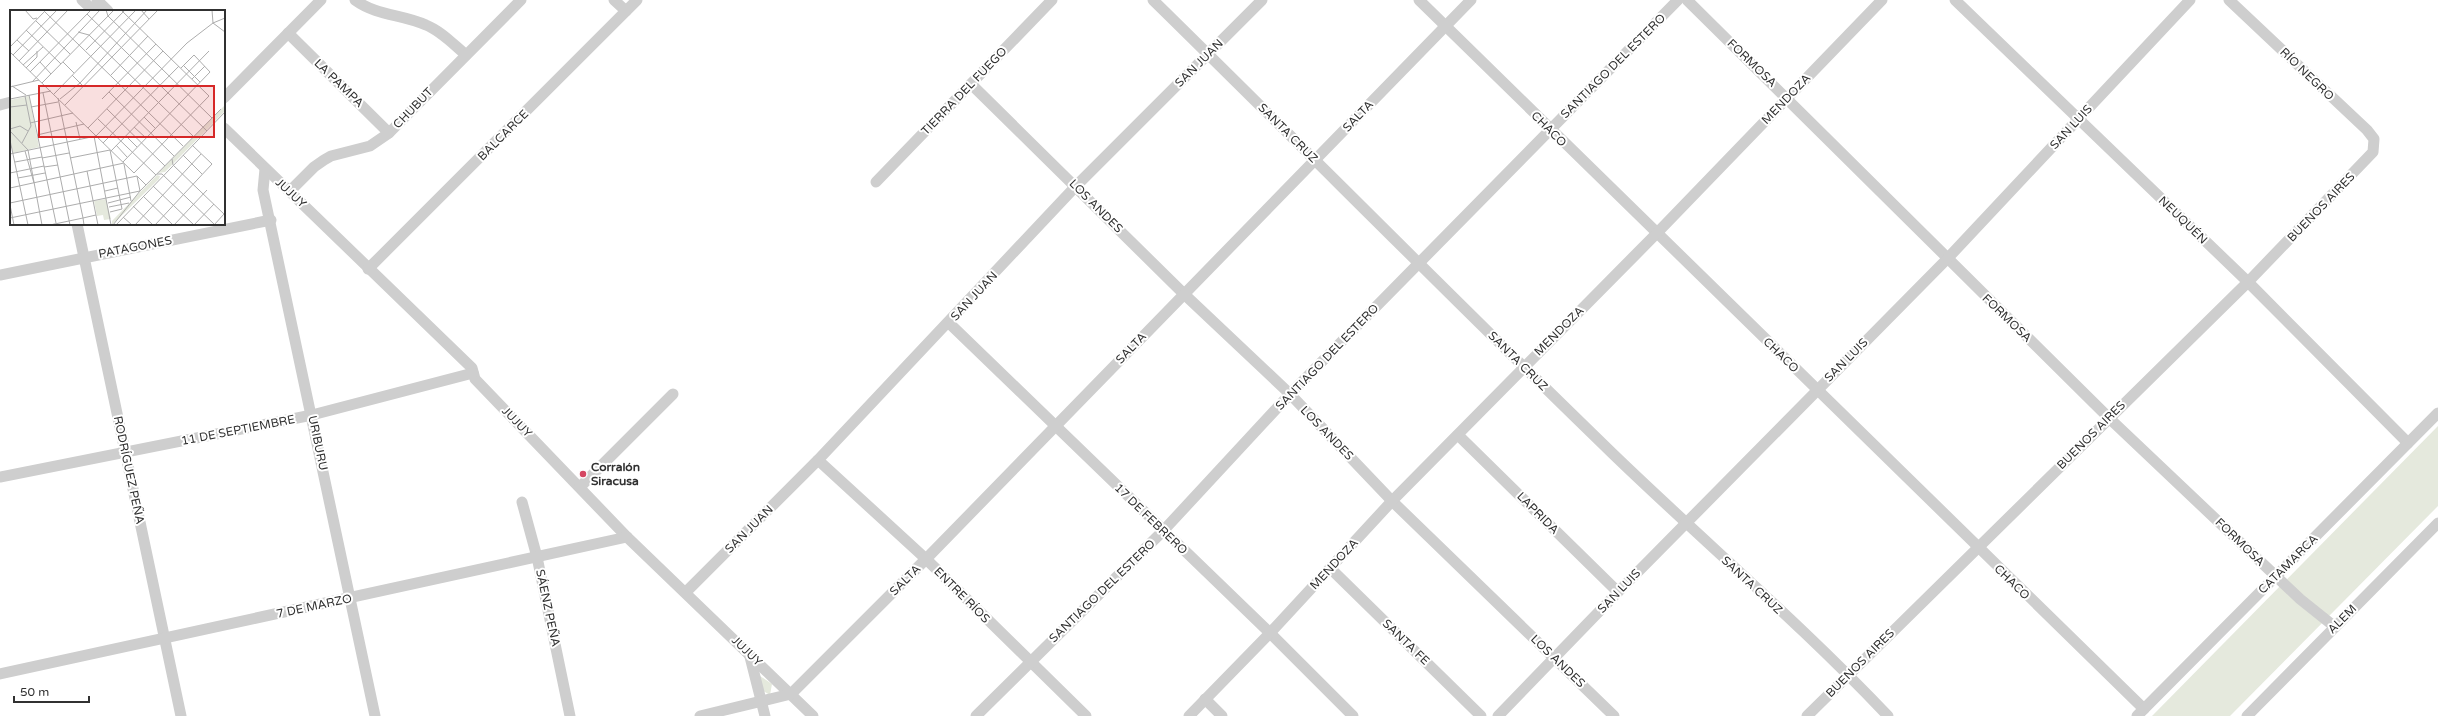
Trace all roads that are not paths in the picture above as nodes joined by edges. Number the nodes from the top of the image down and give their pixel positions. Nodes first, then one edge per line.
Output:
1 (82, 0) edge
2 (97, 0) edge
3 (320, 0) edge
4 (355, 0) edge
5 (521, 0) edge
6 (614, 0) edge
7 (637, 0) edge
8 (1052, 0) edge
9 (1154, 0) edge
10 (1262, 0) edge
11 (1419, 0) edge
12 (1471, 0) edge
13 (1678, 0) edge
14 (1687, 0) edge
15 (1882, 0) edge
16 (1955, 0) edge
17 (2190, 0) edge
18 (2230, 0) edge
19 (93, 10) edge
20 (107, 10) edge
21 (626, 11) junction
22 (1446, 26) junction
23 (288, 33) junction
24 (1208, 54) junction
25 (466, 55) junction
26 (971, 84) junction
27 (225, 97) edge
28 (1787, 98) junction
29 (10, 102) edge
30 (0, 104) edge
31 (2078, 120) junction
32 (225, 129) edge
33 (1550, 130) junction
34 (389, 133) junction
35 (2373, 152) joint
36 (1316, 160) junction
37 (265, 169) junction
38 (876, 182) dead end
39 (1076, 186) junction
40 (290, 191) junction
41 (271, 220) junction
42 (77, 225) edge
43 (1657, 233) junction
44 (84, 258) junction
45 (1947, 259) junction
46 (1419, 262) junction
47 (368, 269) junction
48 (0, 275) edge
49 (2248, 282) junction
50 (1184, 294) junction
51 (949, 323) junction
52 (1523, 367) junction
53 (473, 373) junction
54 (1817, 390) junction
55 (673, 394) dead end
56 (1290, 394) junction
57 (2438, 413) edge
58 (312, 415) junction
59 (2109, 418) junction
60 (1055, 427) junction
61 (1458, 435) junction
62 (2408, 443) junction
63 (125, 452) junction
64 (818, 460) junction
65 (0, 477) edge
66 (580, 487) junction
67 (1392, 501) junction
68 (522, 502) dead end
69 (1685, 523) junction
70 (2438, 523) edge
71 (1163, 531) junction
72 (627, 537) junction
73 (1978, 548) junction
74 (537, 557) junction
75 (926, 559) junction
76 (1330, 568) junction
77 (2276, 576) junction
78 (686, 592) junction
79 (1618, 592) junction
80 (351, 598) junction
81 (2335, 627) junction
82 (1270, 633) junction
83 (164, 639) junction
84 (748, 653) junction
85 (1554, 658) junction
86 (1029, 662) junction
87 (0, 674) edge
88 (1848, 674) junction
89 (791, 694) junction
90 (1205, 699) junction
91 (762, 703) junction
92 (2140, 713) edge
93 (181, 716) edge
94 (376, 716) edge
95 (570, 716) edge
96 (700, 716) edge
97 (765, 716) edge
98 (813, 716) edge
99 (976, 716) edge
100 (1086, 716) edge
101 (1189, 716) edge
102 (1222, 716) edge
103 (1353, 716) edge
104 (1481, 716) edge
105 (1498, 716) edge
106 (1614, 716) edge
107 (1807, 716) edge
108 (1888, 716) edge
109 (2248, 716) edge

1 - 19 street
2 - 20 street
3 - 23 street
4 - 25 street
5 - 25 street, CHUBUT
6 - 21 street
7 - 21 street, BALCARCE
8 - 26 street, TIERRA DEL FUEGO
9 - 24 street, SANTA CRUZ
10 - 24 street, SAN JUAN
11 - 22 street, CHACO
12 - 22 street, SALTA
13 - 33 street, SANTIAGO DEL ESTERO
14 - 28 street, FORMOSA
15 - 28 street, MENDOZA
16 - 31 street, NEUQUÉN
17 - 31 street, SAN LUIS
18 - 35 street, RÍO NEGRO
21 - 47 street, BALCARCE
22 - 33 street, CHACO
22 - 36 street, SALTA
23 - 27 street
23 - 34 street, LA PAMPA
24 - 36 street, SANTA CRUZ
24 - 39 street, SAN JUAN
25 - 34 street, CHUBUT
26 - 38 street, TIERRA DEL FUEGO
26 - 39 street, LOS ANDES
28 - 43 street, MENDOZA
28 - 45 street, FORMOSA
29 - 30 street
31 - 45 street, SAN LUIS
31 - 49 street, NEUQUÉN
32 - 37 street, JUJUY
33 - 43 street, CHACO
33 - 46 street, SANTIAGO DEL ESTERO
34 - 40 street, CHUBUT
35 - 49 street, BUENOS AIRES
36 - 46 street, SANTA CRUZ
36 - 50 street, SALTA
37 - 40 street, JUJUY
37 - 41 street, URIBURU
39 - 50 street, LOS ANDES
39 - 51 street, SAN JUAN
40 - 47 street, JUJUY
41 - 44 street, PATAGONES
41 - 58 street, URIBURU
42 - 44 street, RODRÍGUEZ PEÑA
43 - 52 street, MENDOZA
43 - 54 street, CHACO
44 - 48 street, PATAGONES
44 - 63 street, RODRÍGUEZ PEÑA
45 - 54 street, SAN LUIS
45 - 59 street, FORMOSA
46 - 52 street, SANTA CRUZ
46 - 56 street, SANTIAGO DEL ESTERO
47 - 53 street, JUJUY
49 - 59 street, BUENOS AIRES
49 - 62 street, NEUQUÉN
50 - 56 street, LOS ANDES
50 - 60 street, SALTA
51 - 60 street, 17 DE FEBRERO
51 - 64 street, SAN JUAN
52 - 61 street, MENDOZA
52 - 69 street, SANTA CRUZ
53 - 58 street, 11 DE SEPTIEMBRE
53 - 66 street, JUJUY
54 - 69 street, SAN LUIS
54 - 73 street, CHACO
55 - 66 street
56 - 67 street, LOS ANDES
56 - 71 street, SANTIAGO DEL ESTERO
57 - 62 street, CATAMARCA
58 - 63 street, 11 DE SEPTIEMBRE
58 - 80 street, URIBURU
59 - 73 street, BUENOS AIRES
59 - 77 street, FORMOSA
60 - 71 street, 17 DE FEBRERO
60 - 75 street, SALTA
61 - 67 street, MENDOZA
61 - 79 street, LAPRIDA
62 - 77 street, CATAMARCA
63 - 65 street, 11 DE SEPTIEMBRE
63 - 83 street, RODRÍGUEZ PEÑA
64 - 75 street, ENTRE RÍOS
64 - 78 street, SAN JUAN
66 - 72 street, JUJUY
67 - 76 street, MENDOZA
67 - 85 street, LOS ANDES
68 - 74 street, SÁENZ PEÑA
69 - 79 street, SAN LUIS
69 - 88 street, SANTA CRUZ
70 - 81 street, ALEM
71 - 82 street, 17 DE FEBRERO
71 - 86 street, SANTIAGO DEL ESTERO
72 - 74 street, 7 DE MARZO
72 - 78 street, JUJUY
73 - 88 street, BUENOS AIRES
73 - 92 street, CHACO
74 - 80 street, 7 DE MARZO
74 - 95 street, SÁENZ PEÑA
75 - 86 street, ENTRE RÍOS
75 - 89 street, SALTA
76 - 82 street, MENDOZA
76 - 104 street, SANTA FE
77 - 81 street, FORMOSA
77 - 92 street, CATAMARCA
78 - 84 street, JUJUY
79 - 85 street, SAN LUIS
80 - 83 street, 7 DE MARZO
80 - 94 street, URIBURU
81 - 109 street, ALEM
82 - 90 street, MENDOZA
82 - 103 street, 17 DE FEBRERO
83 - 87 street, 7 DE MARZO
83 - 93 street, RODRÍGUEZ PEÑA
84 - 89 street, JUJUY
84 - 91 street
85 - 105 street, SAN LUIS
85 - 106 street, LOS ANDES
86 - 99 street, SANTIAGO DEL ESTERO
86 - 100 street, ENTRE RÍOS
88 - 107 street, BUENOS AIRES
88 - 108 street, SANTA CRUZ
89 - 91 street
89 - 98 street, JUJUY
90 - 101 street, MENDOZA
90 - 102 street
91 - 96 street
91 - 97 street

